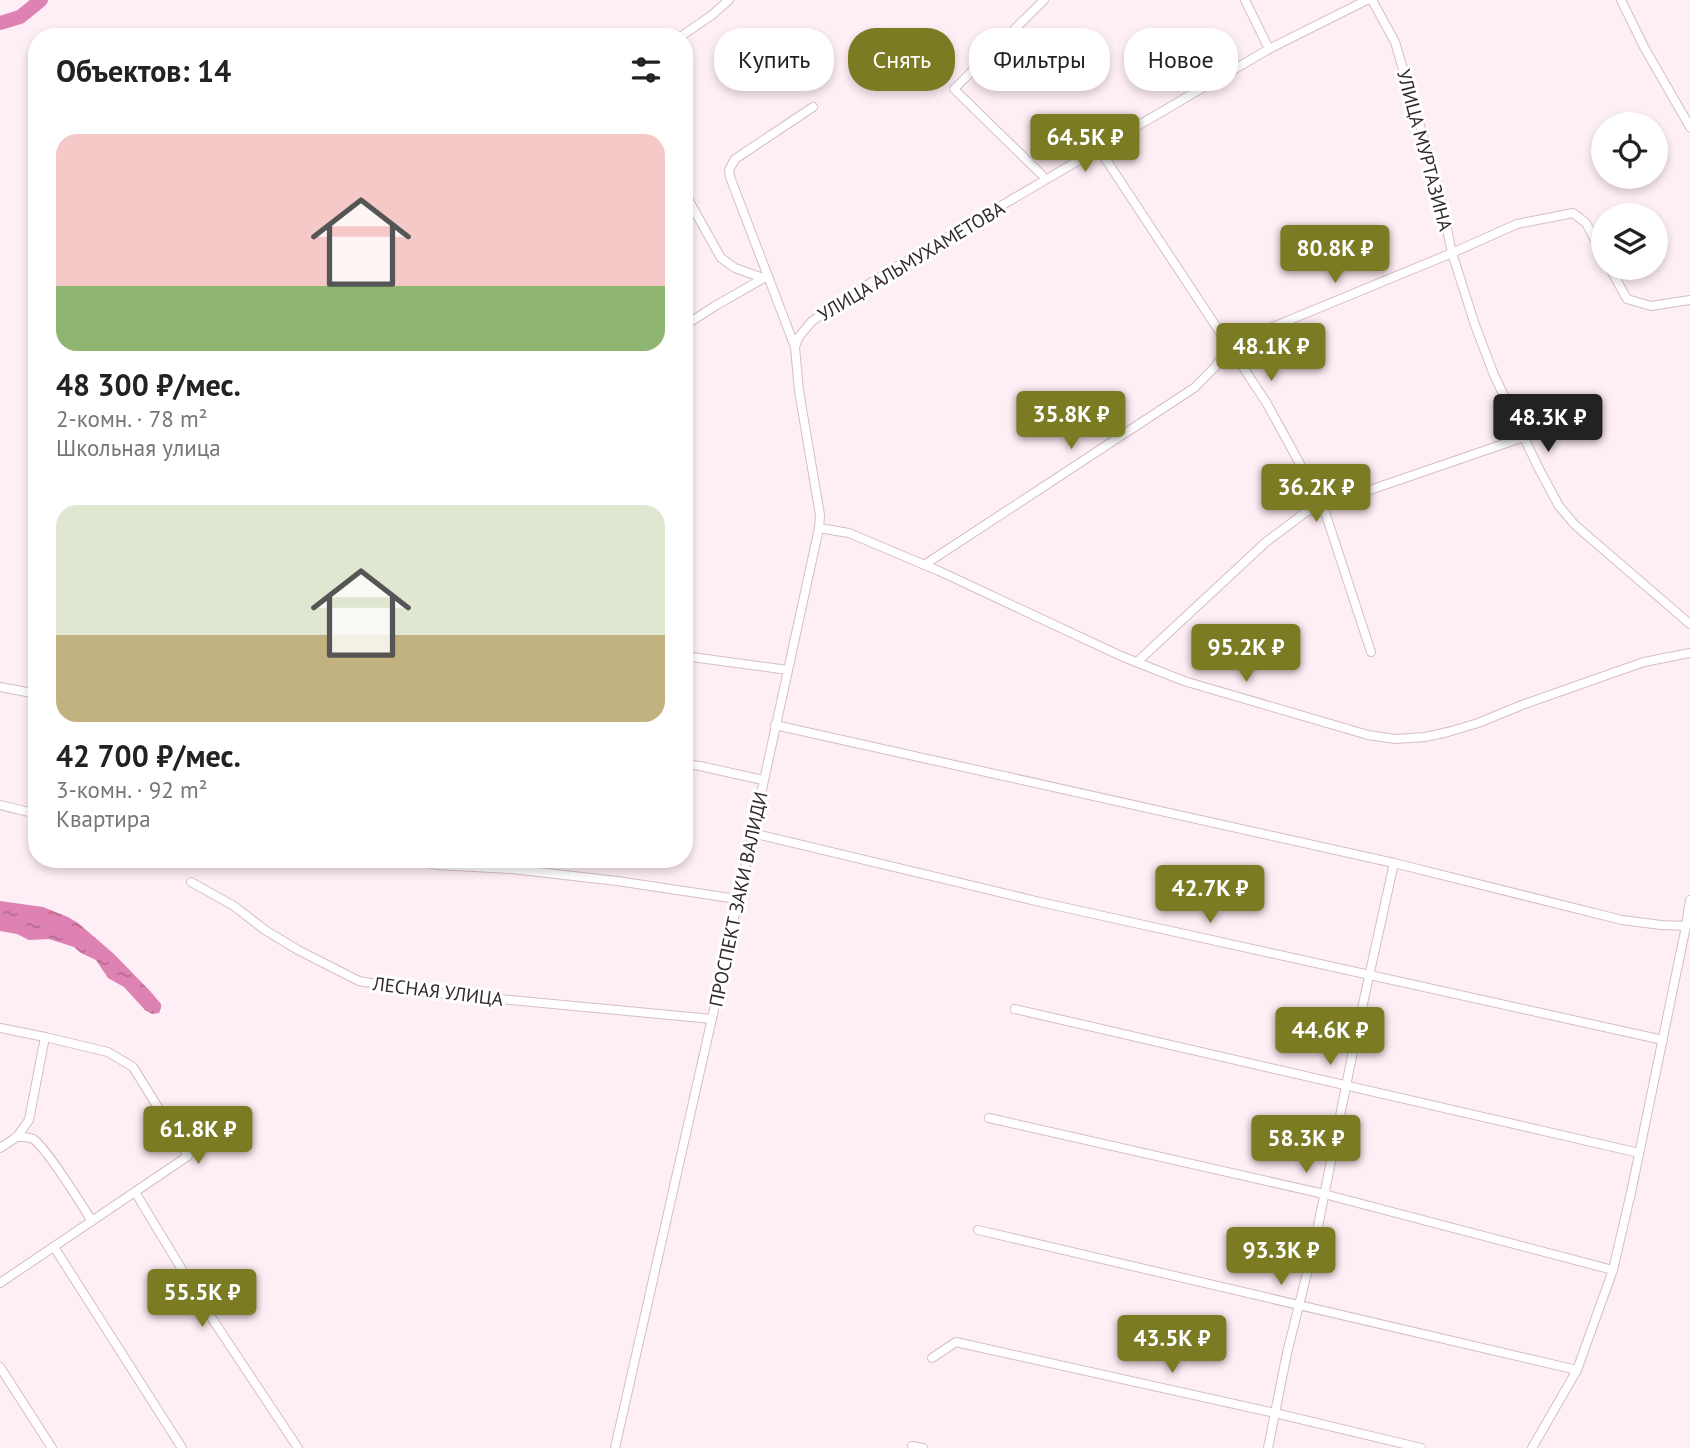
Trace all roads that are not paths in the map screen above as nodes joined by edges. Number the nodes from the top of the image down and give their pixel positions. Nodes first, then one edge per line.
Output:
1 (729, 0) edge
2 (1044, 0) edge
3 (1245, 0) edge
4 (1369, 0) edge
5 (1621, 0) edge
6 (693, 28) edge
7 (1269, 49) junction
8 (813, 107) dead end
9 (1690, 127) edge
10 (1099, 149) junction
11 (1042, 175) dead end
12 (693, 208) edge
13 (693, 212) edge
14 (696, 214) junction
15 (1591, 232) edge
16 (1452, 253) junction
17 (765, 277) junction
18 (1617, 280) edge
19 (1690, 300) edge
20 (693, 320) edge
21 (1228, 345) junction
22 (795, 347) junction
23 (1524, 437) junction
24 (1323, 506) junction
25 (819, 528) junction
26 (923, 565) junction
27 (1690, 624) edge
28 (1371, 652) dead end
29 (1690, 653) edge
30 (693, 657) edge
31 (1138, 662) junction
32 (788, 670) junction
33 (0, 687) edge
34 (28, 692) edge
35 (775, 725) junction
36 (693, 765) edge
37 (763, 780) junction
38 (0, 805) edge
39 (28, 812) edge
40 (752, 833) junction
41 (1394, 863) junction
42 (493, 868) edge
43 (191, 881) dead end
44 (737, 900) junction
45 (1690, 900) edge
46 (1686, 926) junction
47 (1369, 975) junction
48 (1015, 1009) dead end
49 (712, 1019) junction
50 (0, 1028) edge
51 (45, 1037) junction
52 (1662, 1040) junction
53 (1346, 1086) junction
54 (989, 1118) dead end
55 (17, 1137) junction
56 (0, 1142) edge
57 (0, 1148) edge
58 (1639, 1153) junction
59 (135, 1192) junction
60 (1324, 1194) junction
61 (92, 1221) junction
62 (978, 1230) dead end
63 (54, 1247) junction
64 (1613, 1270) junction
65 (0, 1283) edge
66 (1299, 1306) junction
67 (933, 1358) dead end
68 (0, 1367) edge
69 (1577, 1370) junction
70 (1275, 1413) junction
71 (912, 1446) dead end
72 (52, 1448) edge
73 (182, 1448) edge
74 (298, 1448) edge
75 (615, 1448) edge
76 (923, 1448) edge
77 (1268, 1448) edge
78 (1421, 1448) edge
79 (1532, 1448) edge

1 - 6 street
2 - 11 street
3 - 7 street
4 - 7 street, УЛИЦА АЛЬМУХАМЕТОВА
4 - 16 street, УЛИЦА МУРТАЗИНА
5 - 9 street
7 - 10 street, УЛИЦА АЛЬМУХАМЕТОВА
8 - 17 street, ПРОСПЕКТ ЗАКИ ВАЛИДИ
10 - 21 street
10 - 22 street, УЛИЦА АЛЬМУХАМЕТОВА
12 - 14 street
13 - 14 street
14 - 17 street
15 - 16 street, УЛИЦА МУРТАЗИНА
16 - 21 street
16 - 23 street
17 - 20 street
17 - 22 street, ПРОСПЕКТ ЗАКИ ВАЛИДИ
18 - 19 street
21 - 24 street
21 - 26 street
22 - 25 street, ПРОСПЕКТ ЗАКИ ВАЛИДИ
23 - 24 street
23 - 27 street
24 - 28 street
24 - 31 street
25 - 26 street
25 - 32 street, ПРОСПЕКТ ЗАКИ ВАЛИДИ
26 - 31 street
29 - 31 street
30 - 32 street
32 - 35 street, ПРОСПЕКТ ЗАКИ ВАЛИДИ
33 - 34 street
35 - 37 street, ПРОСПЕКТ ЗАКИ ВАЛИДИ
35 - 41 street
36 - 37 street
37 - 40 street, ПРОСПЕКТ ЗАКИ ВАЛИДИ
38 - 39 street
40 - 44 street, ПРОСПЕКТ ЗАКИ ВАЛИДИ
40 - 47 street
41 - 46 street
41 - 47 street
42 - 44 street
43 - 49 street, ЛЕСНАЯ УЛИЦА
44 - 49 street, ПРОСПЕКТ ЗАКИ ВАЛИДИ
45 - 46 street
46 - 52 street
47 - 52 street
47 - 53 street
48 - 53 street
49 - 75 street, ПРОСПЕКТ ЗАКИ ВАЛИДИ
50 - 51 street
51 - 55 street
51 - 59 street
52 - 58 street
53 - 58 street
53 - 60 street
54 - 60 street
55 - 56 street
55 - 57 street
55 - 61 street
58 - 64 street
59 - 61 street
59 - 74 street
60 - 64 street
60 - 66 street
61 - 63 street
62 - 66 street
63 - 65 street
63 - 73 street
64 - 69 street
66 - 69 street
66 - 70 street
67 - 70 street
68 - 72 street
69 - 79 street
70 - 77 street
70 - 78 street
71 - 76 street

